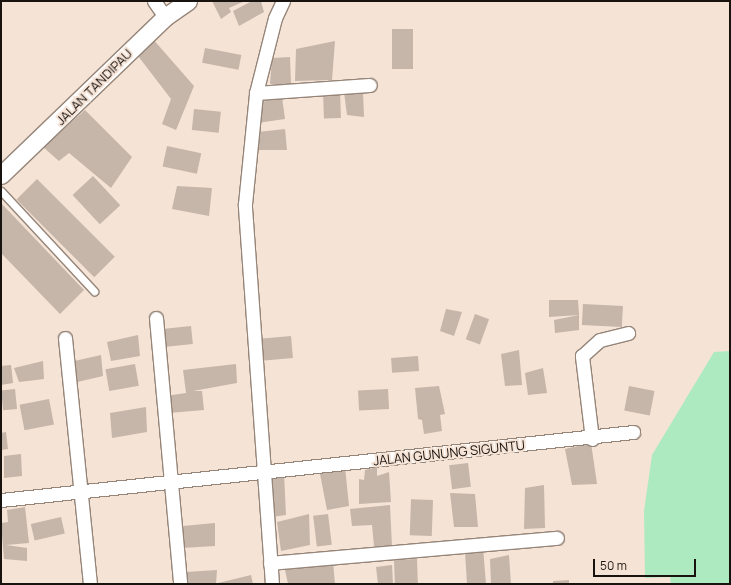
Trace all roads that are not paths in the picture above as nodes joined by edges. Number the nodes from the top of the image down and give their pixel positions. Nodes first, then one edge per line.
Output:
1 (154, 1) edge
2 (188, 1) edge
3 (284, 1) edge
4 (165, 17) junction
5 (370, 85) dead end
6 (256, 93) junction
7 (1, 175) edge
8 (1, 191) edge
9 (94, 291) dead end
10 (156, 318) dead end
11 (628, 333) dead end
12 (65, 338) dead end
13 (633, 432) dead end
14 (592, 439) junction
15 (264, 472) junction
16 (171, 484) junction
17 (80, 493) junction
18 (1, 500) edge
19 (557, 538) dead end
20 (270, 563) junction
21 (90, 584) edge
22 (180, 584) edge
23 (272, 584) edge

1 - 4 street
2 - 4 street, JALAN TANDIPAU
3 - 6 street
4 - 7 street, JALAN TANDIPAU
5 - 6 street
6 - 15 street
8 - 9 lane
10 - 16 street
11 - 14 street
12 - 17 street
13 - 14 street, JALAN GUNUNG SIGUNTU
14 - 15 street, JALAN GUNUNG SIGUNTU
15 - 16 street, JALAN GUNUNG SIGUNTU
15 - 20 street
16 - 17 street, JALAN GUNUNG SIGUNTU
16 - 22 street
17 - 18 street, JALAN GUNUNG SIGUNTU
17 - 21 street
19 - 20 street
20 - 23 street

